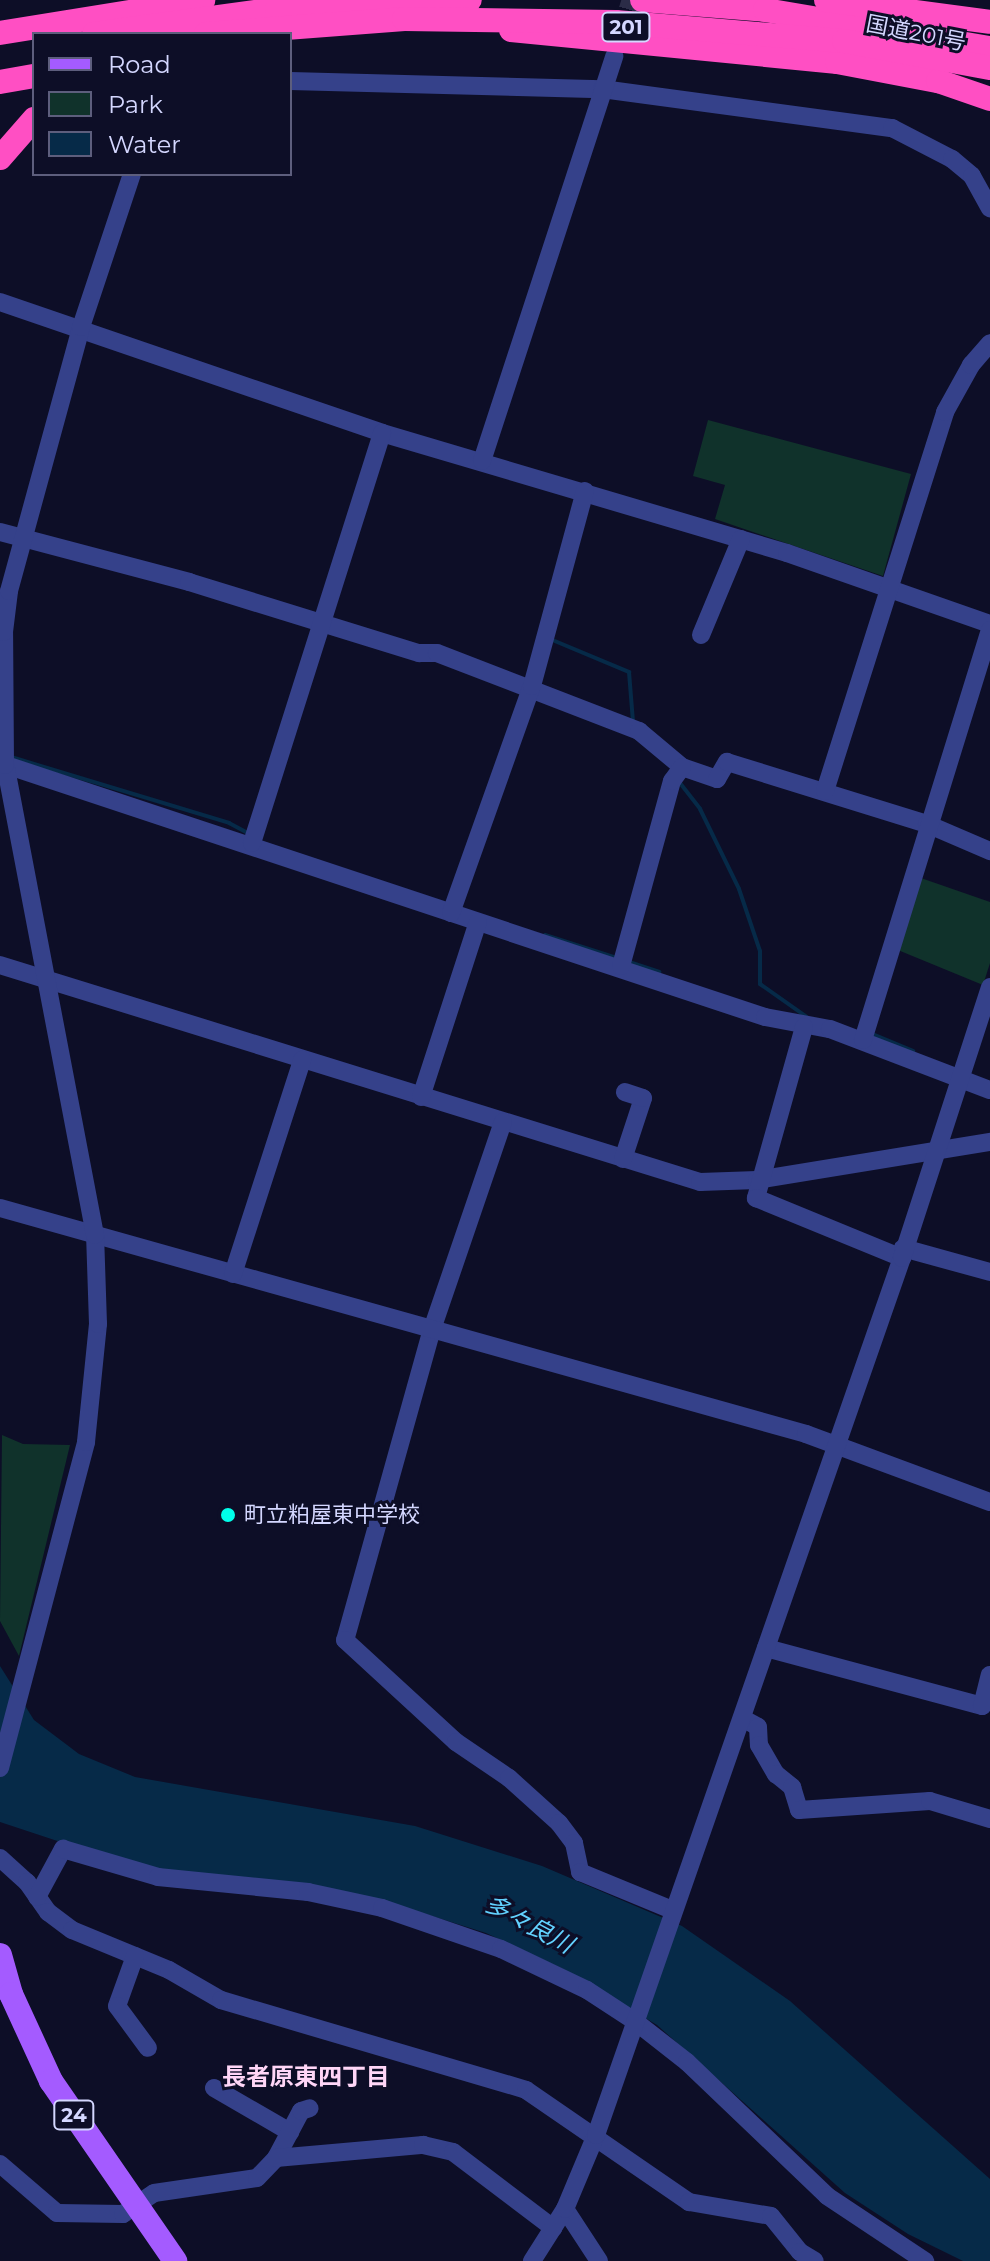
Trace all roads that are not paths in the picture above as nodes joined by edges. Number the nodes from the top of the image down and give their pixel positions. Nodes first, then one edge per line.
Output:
1 (203, 0) edge
2 (470, 0) edge
3 (642, 0) edge
4 (763, 0) edge
5 (826, 0) edge
6 (500, 22) junction
7 (990, 22) edge
8 (109, 32) edge
9 (232, 32) edge
10 (292, 32) edge
11 (0, 33) edge
12 (990, 34) edge
13 (32, 44) edge
14 (990, 48) edge
15 (0, 51) edge
16 (614, 56) tunnel mouth
17 (32, 61) edge
18 (0, 67) edge
19 (32, 69) edge
20 (990, 71) edge
21 (0, 75) edge
22 (32, 76) edge
23 (292, 81) edge
24 (0, 82) edge
25 (602, 89) junction
26 (990, 99) edge
27 (32, 121) edge
28 (0, 158) edge
29 (131, 176) edge
30 (990, 208) edge
31 (0, 302) edge
32 (81, 327) junction
33 (990, 343) edge
34 (382, 433) junction
35 (482, 461) junction
36 (585, 491) junction
37 (0, 532) edge
38 (23, 538) junction
39 (741, 539) junction
40 (892, 591) junction
41 (321, 625) junction
42 (990, 627) edge
43 (701, 635) dead end
44 (532, 686) junction
45 (3, 764) edge
46 (682, 767) junction
47 (825, 791) junction
48 (927, 824) junction
49 (252, 843) junction
50 (990, 851) edge
51 (451, 913) junction
52 (478, 922) junction
53 (0, 965) edge
54 (621, 966) junction
55 (48, 980) junction
56 (990, 987) edge
57 (804, 1027) junction
58 (863, 1040) junction
59 (302, 1060) junction
60 (961, 1082) junction
61 (990, 1090) edge
62 (625, 1092) dead end
63 (421, 1097) junction
64 (503, 1122) junction
65 (990, 1142) edge
66 (939, 1152) junction
67 (623, 1159) junction
68 (757, 1180) junction
69 (0, 1208) edge
70 (95, 1235) junction
71 (903, 1253) junction
72 (990, 1272) edge
73 (233, 1274) junction
74 (432, 1329) junction
75 (836, 1445) junction
76 (990, 1502) edge
77 (766, 1648) junction
78 (990, 1675) edge
79 (742, 1718) junction
80 (0, 1768) edge
81 (990, 1819) edge
82 (0, 1858) edge
83 (37, 1897) junction
84 (672, 1910) junction
85 (0, 1955) edge
86 (135, 1956) junction
87 (636, 2022) junction
88 (148, 2048) dead end
89 (214, 2088) dead end
90 (310, 2108) dead end
91 (290, 2132) junction
92 (596, 2135) junction
93 (276, 2158) junction
94 (0, 2164) edge
95 (135, 2207) junction
96 (565, 2209) junction
97 (553, 2228) junction
98 (175, 2261) edge
99 (532, 2261) edge
100 (599, 2261) edge
101 (815, 2261) edge
102 (925, 2261) edge

1 - 11 highway
2 - 8 highway, bridge
3 - 14 highway
4 - 12 highway, 国道201号
5 - 7 highway
6 - 10 highway, 国道201号 / 201
6 - 20 highway, 国道201号 / 201
6 - 26 highway
9 - 20 highway, bridge
13 - 15 highway
16 - 25 street
17 - 18 highway
19 - 21 highway
22 - 24 highway
23 - 25 street
25 - 30 street
25 - 35 street
27 - 28 highway
29 - 32 street
31 - 32 street
32 - 34 street
32 - 38 street
33 - 40 street
34 - 35 street
34 - 41 street
35 - 36 street
36 - 39 street
36 - 44 street
37 - 38 street
38 - 41 street
38 - 45 street
39 - 40 street
39 - 43 street
40 - 42 street
40 - 47 street
41 - 44 street
41 - 49 street
42 - 48 street
44 - 46 street
44 - 51 street
45 - 49 street
45 - 55 street
46 - 47 street
46 - 54 street
47 - 48 street
48 - 50 street
48 - 58 street
49 - 51 street
51 - 52 street
52 - 54 street
52 - 63 street
53 - 55 street
54 - 57 street
55 - 59 street
55 - 70 street
56 - 60 street
57 - 58 street
57 - 68 street
58 - 60 street
59 - 63 street
59 - 73 street
60 - 61 street
60 - 66 street
62 - 67 street
63 - 64 street
64 - 67 street
64 - 74 street
65 - 66 street
66 - 68 street
66 - 71 street
67 - 68 street
68 - 71 street
69 - 70 street
70 - 73 street
70 - 80 street
71 - 72 street
71 - 75 street
73 - 74 street
74 - 75 street
74 - 84 street
75 - 76 street
75 - 77 street
77 - 78 street
77 - 79 street
79 - 81 street
79 - 84 street
82 - 83 street
83 - 86 street
83 - 87 street
84 - 87 street
85 - 95 main road, 24
86 - 88 street
86 - 92 street
87 - 92 street
87 - 102 street
89 - 91 street
90 - 91 street
91 - 93 street
92 - 96 street
92 - 101 street
93 - 95 street
93 - 97 street
94 - 95 street
95 - 98 main road, 24
96 - 97 street
96 - 100 street
97 - 99 street

